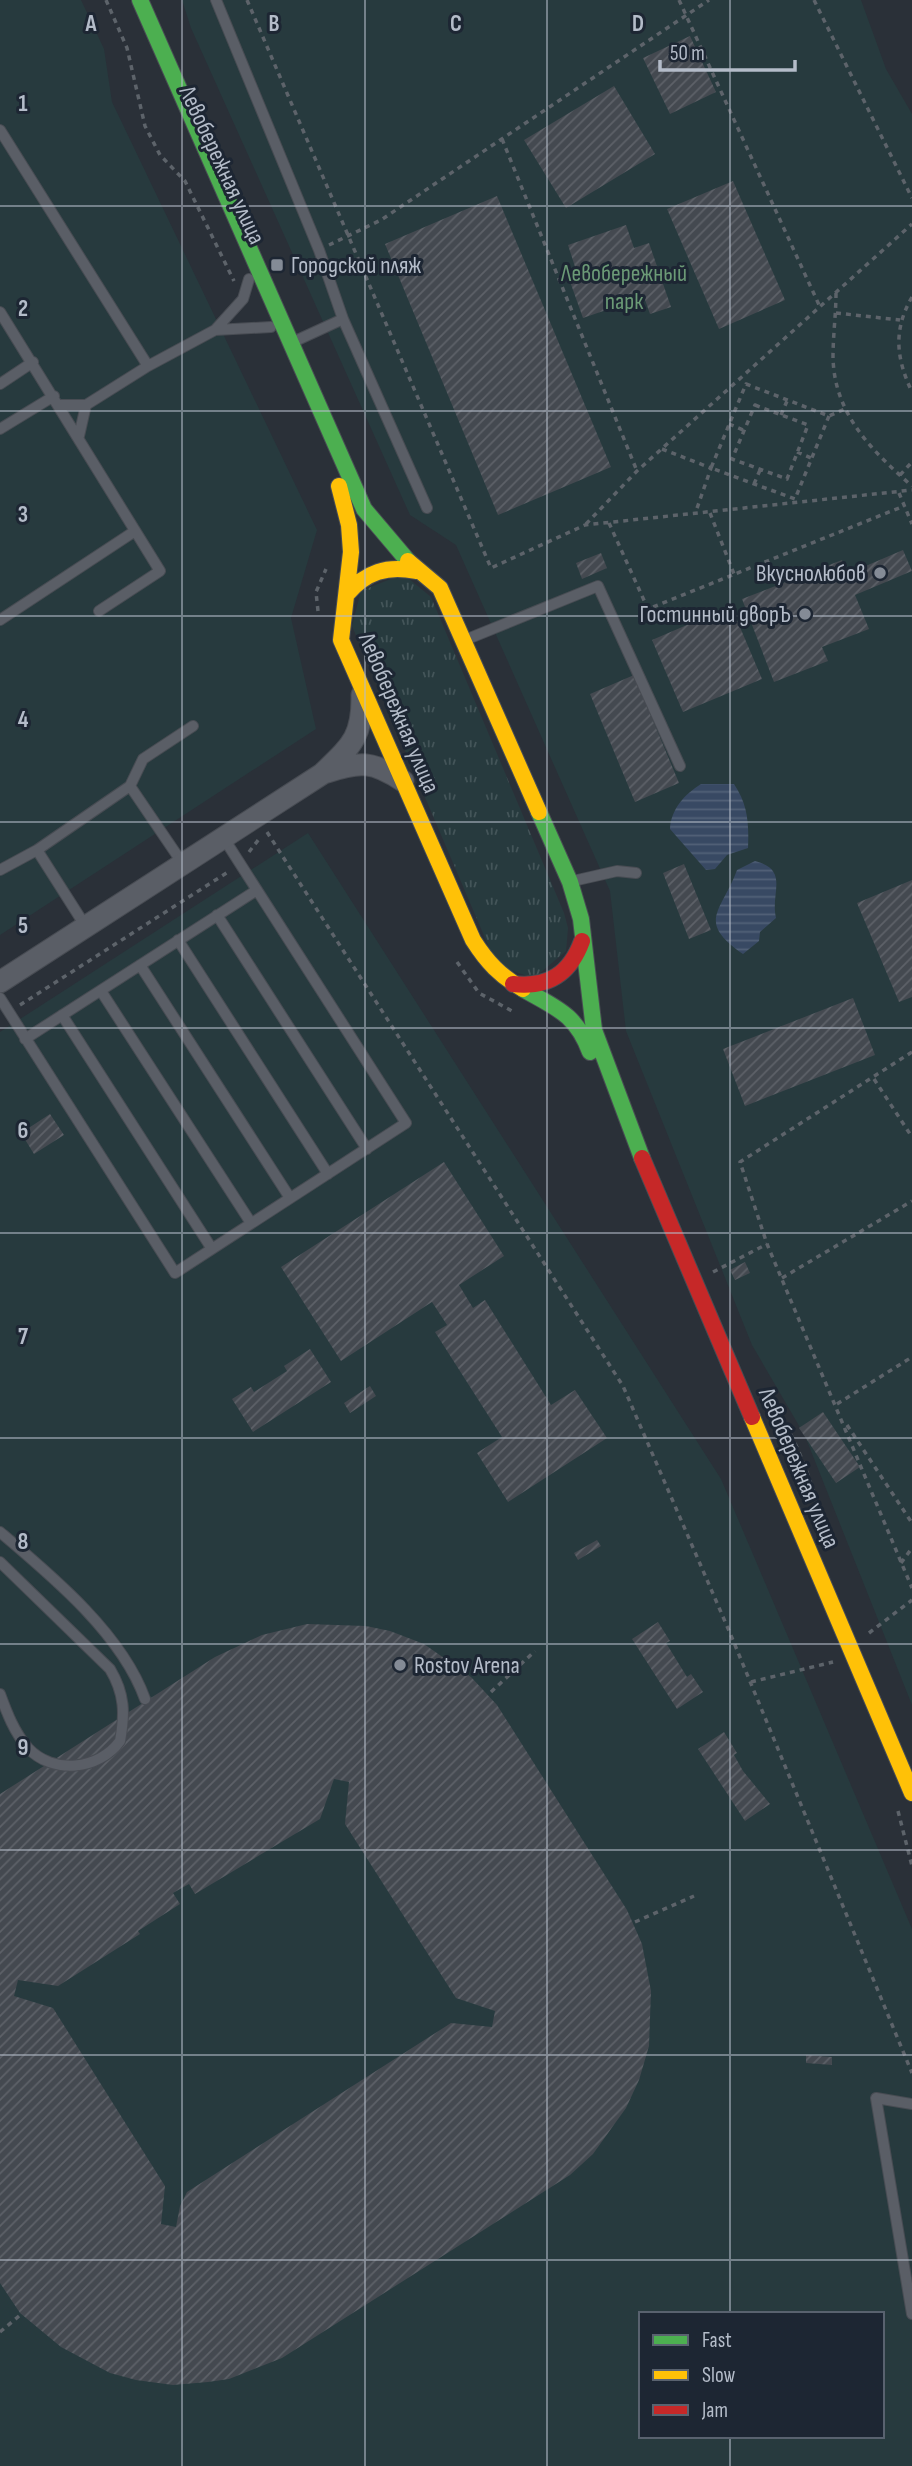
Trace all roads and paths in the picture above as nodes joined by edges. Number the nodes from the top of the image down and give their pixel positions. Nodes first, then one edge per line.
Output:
1 (106, 0) edge
2 (122, 0) edge
3 (139, 0) edge
4 (151, 0) edge
5 (216, 0) edge
6 (247, 0) edge
7 (679, 0) edge
8 (709, 0) edge
9 (814, 0) edge
10 (686, 13) junction
11 (136, 32) dead end
12 (145, 54) dead end
13 (180, 94) junction
14 (0, 130) edge
15 (502, 139) junction
16 (912, 198) edge
17 (912, 224) edge
18 (347, 236) junction
19 (319, 250) junction
20 (249, 279) junction
21 (836, 293) junction
22 (912, 298) edge
23 (243, 299) junction
24 (820, 307) junction
25 (0, 312) edge
26 (836, 313) junction
27 (343, 319) junction
28 (900, 320) junction
29 (271, 327) junction
30 (215, 330) junction
31 (286, 345) junction
32 (33, 362) junction
33 (148, 366) junction
34 (741, 378) junction
35 (0, 384) edge
36 (746, 384) junction
37 (912, 392) edge
38 (56, 400) junction
39 (788, 400) junction
40 (86, 405) junction
41 (845, 409) junction
42 (781, 415) junction
43 (829, 416) junction
44 (729, 425) junction
45 (0, 429) edge
46 (744, 430) junction
47 (79, 436) junction
48 (662, 449) junction
49 (797, 452) junction
50 (812, 458) junction
51 (912, 462) edge
52 (711, 468) junction
53 (760, 469) junction
54 (637, 471) junction
55 (900, 475) junction
56 (754, 484) junction
57 (912, 488) edge
58 (900, 493) junction
59 (796, 501) junction
60 (904, 506) junction
61 (427, 508) dead end
62 (710, 513) junction
63 (695, 514) junction
64 (610, 523) junction
65 (912, 524) edge
66 (585, 525) junction
67 (135, 531) junction
68 (330, 561) dead end
69 (416, 571) junction
70 (734, 574) junction
71 (348, 594) junction
72 (99, 611) dead end
73 (319, 620) dead end
74 (0, 621) edge
75 (465, 640) junction
76 (362, 687) junction
77 (193, 726) dead end
78 (680, 766) dead end
79 (322, 774) junction
80 (402, 781) junction
81 (130, 786) junction
82 (223, 837) junction
83 (37, 850) junction
84 (183, 864) junction
85 (239, 865) junction
86 (0, 870) edge
87 (636, 873) dead end
88 (570, 882) junction
89 (257, 890) junction
90 (218, 915) junction
91 (86, 927) junction
92 (178, 940) junction
93 (582, 941) junction
94 (454, 954) dead end
95 (140, 965) junction
96 (0, 982) edge
97 (513, 984) junction
98 (101, 990) junction
99 (0, 998) edge
100 (9, 1012) junction
101 (515, 1012) dead end
102 (62, 1015) junction
103 (25, 1040) junction
104 (912, 1052) edge
105 (874, 1079) junction
106 (910, 1130) edge
107 (912, 1137) edge
108 (367, 1149) junction
109 (643, 1161) junction
110 (328, 1174) junction
111 (290, 1198) junction
112 (912, 1201) edge
113 (251, 1223) junction
114 (767, 1244) junction
115 (212, 1249) junction
116 (708, 1259) dead end
117 (713, 1272) junction
118 (782, 1278) junction
119 (718, 1284) dead end
120 (912, 1357) edge
121 (771, 1401) dead end
122 (837, 1404) junction
123 (843, 1419) junction
124 (822, 1522) dead end
125 (912, 1523) edge
126 (0, 1532) edge
127 (912, 1548) edge
128 (0, 1562) edge
129 (901, 1563) junction
130 (912, 1588) edge
131 (912, 1601) edge
132 (864, 1622) dead end
133 (869, 1633) junction
134 (873, 1644) dead end
135 (850, 1647) junction
136 (535, 1651) dead end
137 (828, 1651) dead end
138 (833, 1662) junction
139 (838, 1673) dead end
140 (751, 1682) junction
141 (491, 1692) dead end
142 (0, 1694) edge
143 (145, 1699) dead end
144 (912, 1793) edge
145 (895, 1800) dead end
146 (912, 1866) edge
147 (694, 1896) dead end
148 (635, 1922) dead end
149 (912, 2073) edge
150 (908, 2103) edge
151 (912, 2314) edge
152 (19, 2316) dead end
153 (0, 2332) edge

1 - 23 path
2 - 11 main road
3 - 13 main road, Левобережная улица
4 - 13 main road
5 - 19 lane
6 - 18 path
7 - 10 path
8 - 10 path
9 - 16 path
10 - 15 path
10 - 24 path
12 - 20 main road, Левобережная улица
13 - 31 main road, Левобережная улица
14 - 33 lane
15 - 18 path
15 - 54 path
17 - 21 path
18 - 19 path
18 - 66 path
19 - 27 lane
20 - 23 lane
20 - 29 main road, Левобережная улица
21 - 24 path
21 - 26 path
22 - 28 path
23 - 30 lane
24 - 34 path
25 - 32 lane
26 - 28 path
26 - 41 path
27 - 31 lane
27 - 61 lane
28 - 37 path
29 - 30 lane
29 - 31 main road, Левобережная улица
30 - 33 lane
31 - 69 main road, Левобережная улица
31 - 71 main road, Левобережная улица
32 - 35 lane
32 - 38 lane
33 - 40 lane
34 - 36 path
34 - 48 path
36 - 39 path
36 - 44 path
38 - 40 lane
38 - 45 lane
38 - 47 lane
39 - 42 path
39 - 43 path
40 - 47 lane
41 - 43 path
41 - 55 path
42 - 46 path
42 - 49 path
43 - 50 path
44 - 46 path
44 - 52 path
46 - 53 path
47 - 67 lane
48 - 52 path
48 - 54 path
49 - 50 path
49 - 53 path
50 - 59 path
51 - 55 path
52 - 56 path
52 - 63 path
53 - 56 path
54 - 66 path
55 - 57 path
56 - 59 path
57 - 58 path
58 - 59 path
58 - 60 path
59 - 62 path
60 - 65 path
60 - 70 path
62 - 63 path
62 - 70 path
63 - 64 path
64 - 66 path
64 - 70 path
67 - 72 lane
67 - 74 lane
68 - 73 path
69 - 71 main road
69 - 75 main road, Левобережная улица
71 - 76 main road, Левобережная улица
75 - 78 lane
75 - 88 main road, Левобережная улица
76 - 79 street
76 - 80 main road, Левобережная улица
77 - 81 lane
79 - 80 street
79 - 82 street
80 - 97 main road, Левобережная улица
81 - 83 lane
81 - 84 lane
82 - 84 street
82 - 85 lane
83 - 86 lane
83 - 91 lane
84 - 91 street
85 - 89 lane
85 - 100 path
85 - 140 path
87 - 88 lane
88 - 93 main road, Левобережная улица
89 - 90 lane
89 - 108 lane
90 - 92 lane
90 - 108 lane
91 - 96 street
92 - 95 lane
92 - 110 lane
93 - 97 main road
93 - 109 main road, Левобережная улица
94 - 101 path
95 - 98 lane
95 - 111 lane
97 - 109 main road, Левобережная улица
98 - 102 lane
98 - 113 lane
99 - 100 lane
100 - 103 lane
102 - 103 lane
102 - 115 lane
103 - 115 lane
104 - 105 path
105 - 106 path
105 - 114 path
106 - 107 path
108 - 110 lane
109 - 135 main road, Левобережная улица
110 - 111 lane
111 - 113 lane
112 - 118 path
113 - 115 lane
114 - 117 path
114 - 118 path
116 - 117 path
117 - 119 path
118 - 122 path
120 - 122 path
121 - 124 path
122 - 123 path
123 - 125 path
123 - 129 path
126 - 143 lane
127 - 129 path
128 - 142 lane
129 - 130 path
131 - 133 path
132 - 133 path
133 - 134 path
133 - 135 path
135 - 138 path
135 - 144 main road, Левобережная улица
136 - 141 path
137 - 138 path
138 - 139 path
138 - 140 path
140 - 149 path
145 - 146 path
147 - 148 path
150 - 151 lane
152 - 153 path

